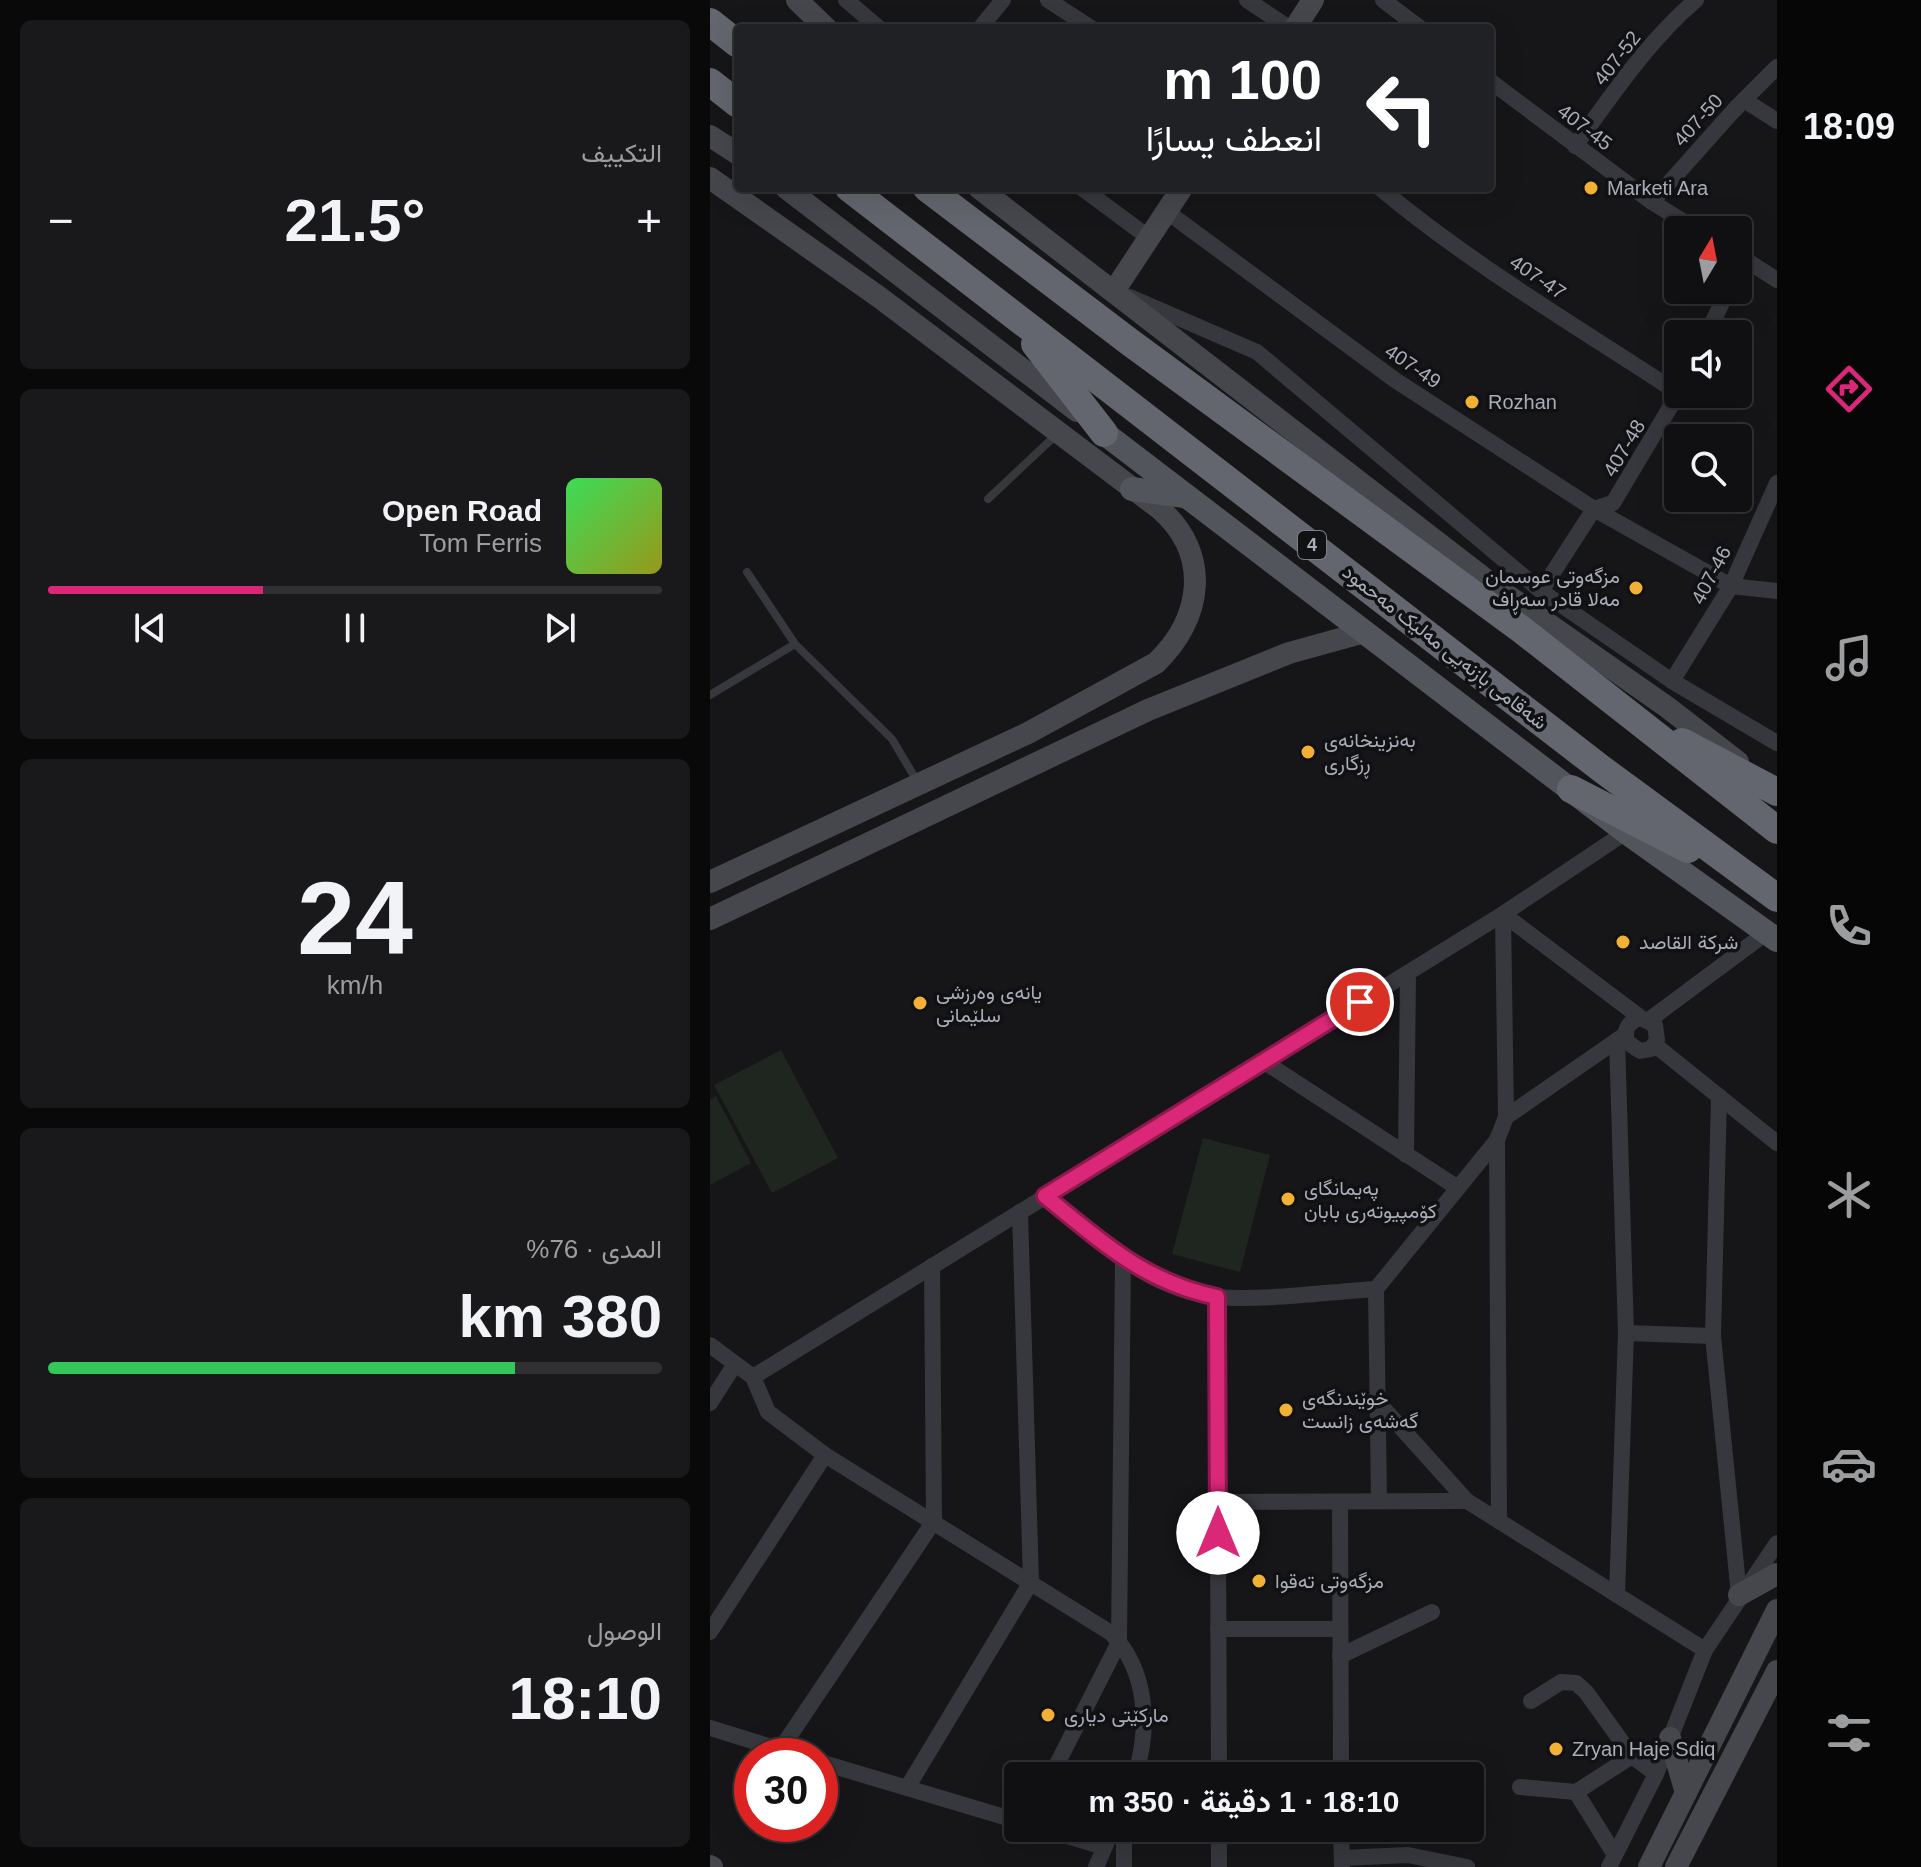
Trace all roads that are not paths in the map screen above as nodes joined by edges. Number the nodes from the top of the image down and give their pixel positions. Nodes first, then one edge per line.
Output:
1 (846, 0) edge
2 (1003, 0) edge
3 (1048, 0) edge
4 (1247, 0) edge
5 (1313, 0) edge
6 (1383, 0) edge
7 (1696, 0) edge
8 (809, 3) edge
9 (710, 22) edge
10 (823, 24) edge
11 (874, 24) edge
12 (983, 24) edge
13 (1085, 24) edge
14 (1286, 24) edge
15 (1295, 24) edge
16 (1415, 24) edge
17 (734, 41) edge
18 (1777, 67) edge
19 (710, 82) edge
20 (1494, 84) edge
21 (1744, 100) junction
22 (734, 101) edge
23 (1777, 121) edge
24 (710, 136) edge
25 (1575, 146) junction
26 (734, 151) edge
27 (710, 178) edge
28 (791, 192) edge
29 (854, 192) edge
30 (932, 192) edge
31 (984, 192) edge
32 (1087, 192) edge
33 (1179, 192) edge
34 (1385, 192) edge
35 (1652, 202) junction
36 (1166, 211) junction
37 (1674, 216) edge
38 (1148, 237) junction
39 (1752, 267) edge
40 (1777, 280) edge
41 (1114, 291) junction
42 (1007, 309) junction
43 (1664, 384) edge
44 (1669, 408) edge
45 (1104, 433) junction
46 (1058, 434) junction
47 (1777, 483) edge
48 (1132, 489) junction
49 (1189, 497) junction
50 (988, 499) dead end
51 (1594, 509) junction
52 (747, 572) dead end
53 (1731, 586) junction
54 (1541, 591) junction
55 (1777, 591) edge
56 (1365, 632) junction
57 (795, 644) junction
58 (1672, 681) junction
59 (710, 695) edge
60 (1625, 712) junction
61 (1777, 743) edge
62 (920, 785) junction
63 (1571, 789) junction
64 (1777, 792) edge
65 (1777, 830) edge
66 (1626, 832) junction
67 (711, 879) edge
68 (1771, 894) edge
69 (711, 914) edge
70 (1503, 914) junction
71 (1773, 939) edge
72 (1408, 973) junction
73 (1645, 1019) junction
74 (1622, 1037) junction
75 (1655, 1045) junction
76 (1263, 1061) junction
77 (1719, 1096) junction
78 (1506, 1117) junction
79 (1497, 1140) junction
80 (1777, 1143) edge
81 (1406, 1155) junction
82 (1458, 1188) junction
83 (1045, 1196) junction
84 (1020, 1212) junction
85 (1123, 1259) junction
86 (932, 1266) junction
87 (1376, 1289) junction
88 (1217, 1297) junction
89 (1626, 1333) junction
90 (1713, 1336) junction
91 (710, 1345) edge
92 (735, 1364) junction
93 (753, 1377) junction
94 (1377, 1401) junction
95 (710, 1403) edge
96 (825, 1455) junction
97 (1379, 1501) junction
98 (1467, 1501) junction
99 (1218, 1502) junction
100 (1340, 1502) junction
101 (934, 1521) junction
102 (1499, 1521) junction
103 (1777, 1543) edge
104 (1777, 1574) edge
105 (1031, 1582) junction
106 (1617, 1595) junction
107 (1739, 1595) junction
108 (1777, 1610) edge
109 (1432, 1612) dead end
110 (1218, 1629) junction
111 (1339, 1629) junction
112 (710, 1631) edge
113 (1119, 1642) junction
114 (1705, 1650) junction
115 (1340, 1656) junction
116 (1777, 1671) edge
117 (1531, 1701) dead end
118 (710, 1728) edge
119 (742, 1738) edge
120 (788, 1738) edge
121 (1670, 1738) junction
122 (1632, 1756) junction
123 (1058, 1762) edge
124 (1138, 1762) edge
125 (1219, 1762) edge
126 (1341, 1762) edge
127 (838, 1767) edge
128 (1656, 1774) junction
129 (1520, 1787) dead end
130 (907, 1788) junction
131 (1576, 1792) junction
132 (1686, 1793) junction
133 (1004, 1817) edge
134 (1087, 1842) edge
135 (1106, 1842) edge
136 (1124, 1842) edge
137 (1219, 1842) edge
138 (1341, 1842) edge
139 (1104, 1847) junction
140 (1612, 1861) edge
141 (1342, 1862) edge
142 (1096, 1867) edge
143 (1124, 1867) edge
144 (1219, 1867) edge
145 (1467, 1867) edge
146 (1649, 1867) edge
147 (1676, 1867) edge

1 - 11 street
2 - 12 street
3 - 13 street
4 - 14 street
5 - 15 street
6 - 16 street
7 - 25 street, 407-52
8 - 10 street
9 - 17 highway
18 - 21 street, 407-50
19 - 22 highway
20 - 25 street, 407-45
21 - 23 street
21 - 35 street, 407-50
24 - 26 street
25 - 35 street, 407-45
27 - 46 street
28 - 45 street
29 - 42 highway, شەقامی بازنەیی مەلیک مەحمود / 4
30 - 60 highway
31 - 41 street
32 - 38 street
33 - 36 street
34 - 43 street, 407-47
35 - 37 street, 407-45
36 - 38 street
36 - 51 street, 407-49
38 - 41 street
39 - 40 street
41 - 54 street
41 - 64 street
42 - 45 highway
42 - 68 highway, شەقامی بازنەیی مەلیک مەحمود / 4
44 - 51 street, 407-48
45 - 49 main road
46 - 48 street
46 - 50 lane
47 - 53 street, 407-46
48 - 49 main road
48 - 62 street
49 - 56 main road
51 - 53 street, 407-49
51 - 54 street, 407-48
52 - 57 lane
53 - 55 street
53 - 58 street, 407-46
54 - 58 street
56 - 63 main road
56 - 69 street
57 - 59 lane
57 - 62 lane
58 - 61 street
60 - 64 highway
60 - 65 highway
62 - 67 street
63 - 66 main road
63 - 68 highway
66 - 70 street
66 - 71 main road
70 - 72 street
70 - 73 street
70 - 78 street
71 - 73 street
72 - 76 street
72 - 81 street
73 - 74 street
73 - 75 street
74 - 75 street
74 - 78 street
74 - 89 street
75 - 77 street
76 - 81 street
76 - 83 street
77 - 80 street
77 - 90 street
78 - 79 street
79 - 82 street
79 - 102 street
81 - 82 street
82 - 87 street
83 - 84 street
83 - 85 street
84 - 86 street
84 - 105 street
85 - 88 street
85 - 113 street
86 - 93 street
86 - 101 street
87 - 88 street
87 - 94 street
88 - 99 street
89 - 90 street
89 - 106 street
90 - 107 street
91 - 92 street
92 - 93 street
92 - 95 street
93 - 96 street
94 - 97 street
94 - 98 street
96 - 101 street
96 - 112 street
97 - 98 street
97 - 100 street
98 - 102 street
99 - 100 street
99 - 110 street
100 - 111 street
101 - 105 street
101 - 120 street
102 - 106 street
103 - 107 street
104 - 107 street
105 - 113 street
105 - 130 street
106 - 114 street
107 - 114 street
108 - 132 street
109 - 115 street
110 - 111 street
110 - 125 street
111 - 115 street
113 - 123 street
113 - 124 street
114 - 121 street
115 - 126 street
116 - 147 street
117 - 122 street
118 - 119 street
121 - 128 street
121 - 132 street
122 - 128 street
122 - 131 street
127 - 130 street
128 - 140 street
129 - 131 street
130 - 133 street
131 - 140 street
132 - 146 street
134 - 139 street
135 - 139 street
136 - 143 street
137 - 144 street
138 - 141 street
139 - 142 street
141 - 145 street

